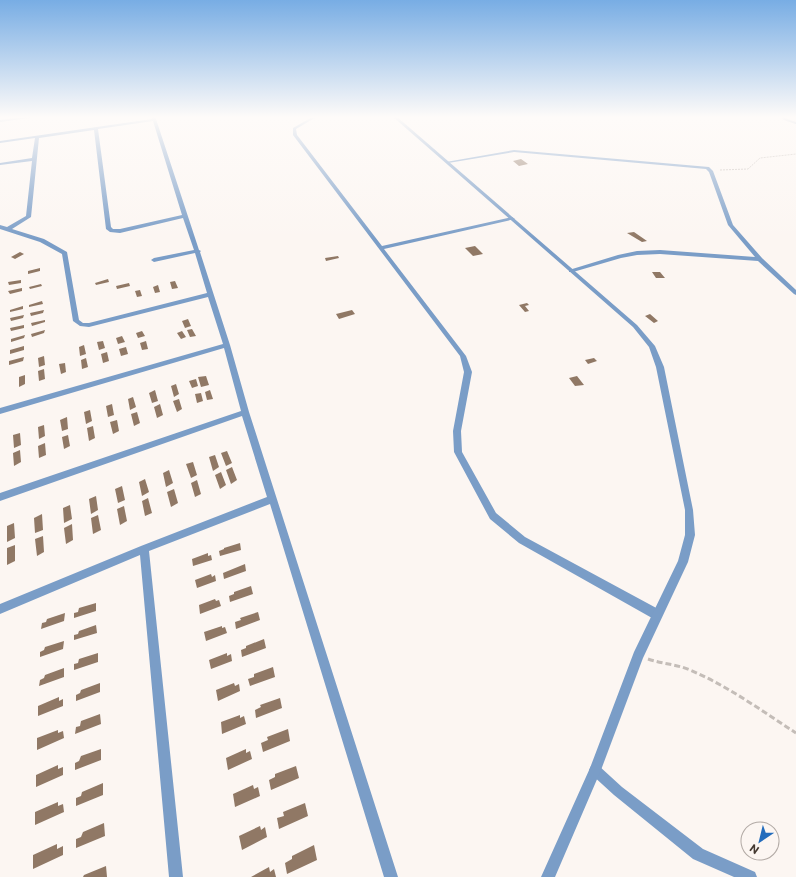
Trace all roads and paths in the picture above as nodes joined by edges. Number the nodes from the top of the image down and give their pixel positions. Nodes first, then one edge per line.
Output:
1 (99, 157) edge
2 (166, 157) edge
3 (312, 157) edge
4 (442, 157) edge
5 (476, 157) edge
6 (592, 157) edge
7 (770, 157) edge
8 (35, 159) joint
9 (448, 162) junction
10 (0, 164) edge
11 (711, 171) junction
12 (184, 216) junction
13 (512, 219) junction
14 (0, 227) edge
15 (8, 229) junction
16 (381, 248) junction
17 (198, 251) junction
18 (760, 259) junction
19 (154, 260) dead end
20 (570, 271) junction
21 (796, 293) edge
22 (211, 294) junction
23 (227, 345) junction
24 (0, 411) edge
25 (245, 412) junction
26 (0, 497) edge
27 (273, 499) junction
28 (144, 549) junction
29 (0, 609) edge
30 (656, 614) junction
31 (658, 663) dead end
32 (796, 733) edge
33 (595, 770) junction
34 (176, 877) edge
35 (391, 877) edge
36 (548, 877) edge
37 (750, 877) edge

1 - 12 street
2 - 12 street
3 - 16 street
4 - 9 street
5 - 9 street
6 - 11 street
7 - 11 path
8 - 10 street
8 - 15 street
9 - 13 street
11 - 18 street
12 - 17 street
13 - 16 street
13 - 20 street
14 - 15 street
15 - 22 street
16 - 30 street
17 - 19 street
17 - 22 street
18 - 20 street
18 - 21 street
20 - 30 street
22 - 23 street
23 - 24 street
23 - 25 street
25 - 26 street
25 - 27 street
27 - 28 street
27 - 35 street
28 - 29 street
28 - 34 street
30 - 33 street
31 - 32 path
33 - 36 street
33 - 37 street

